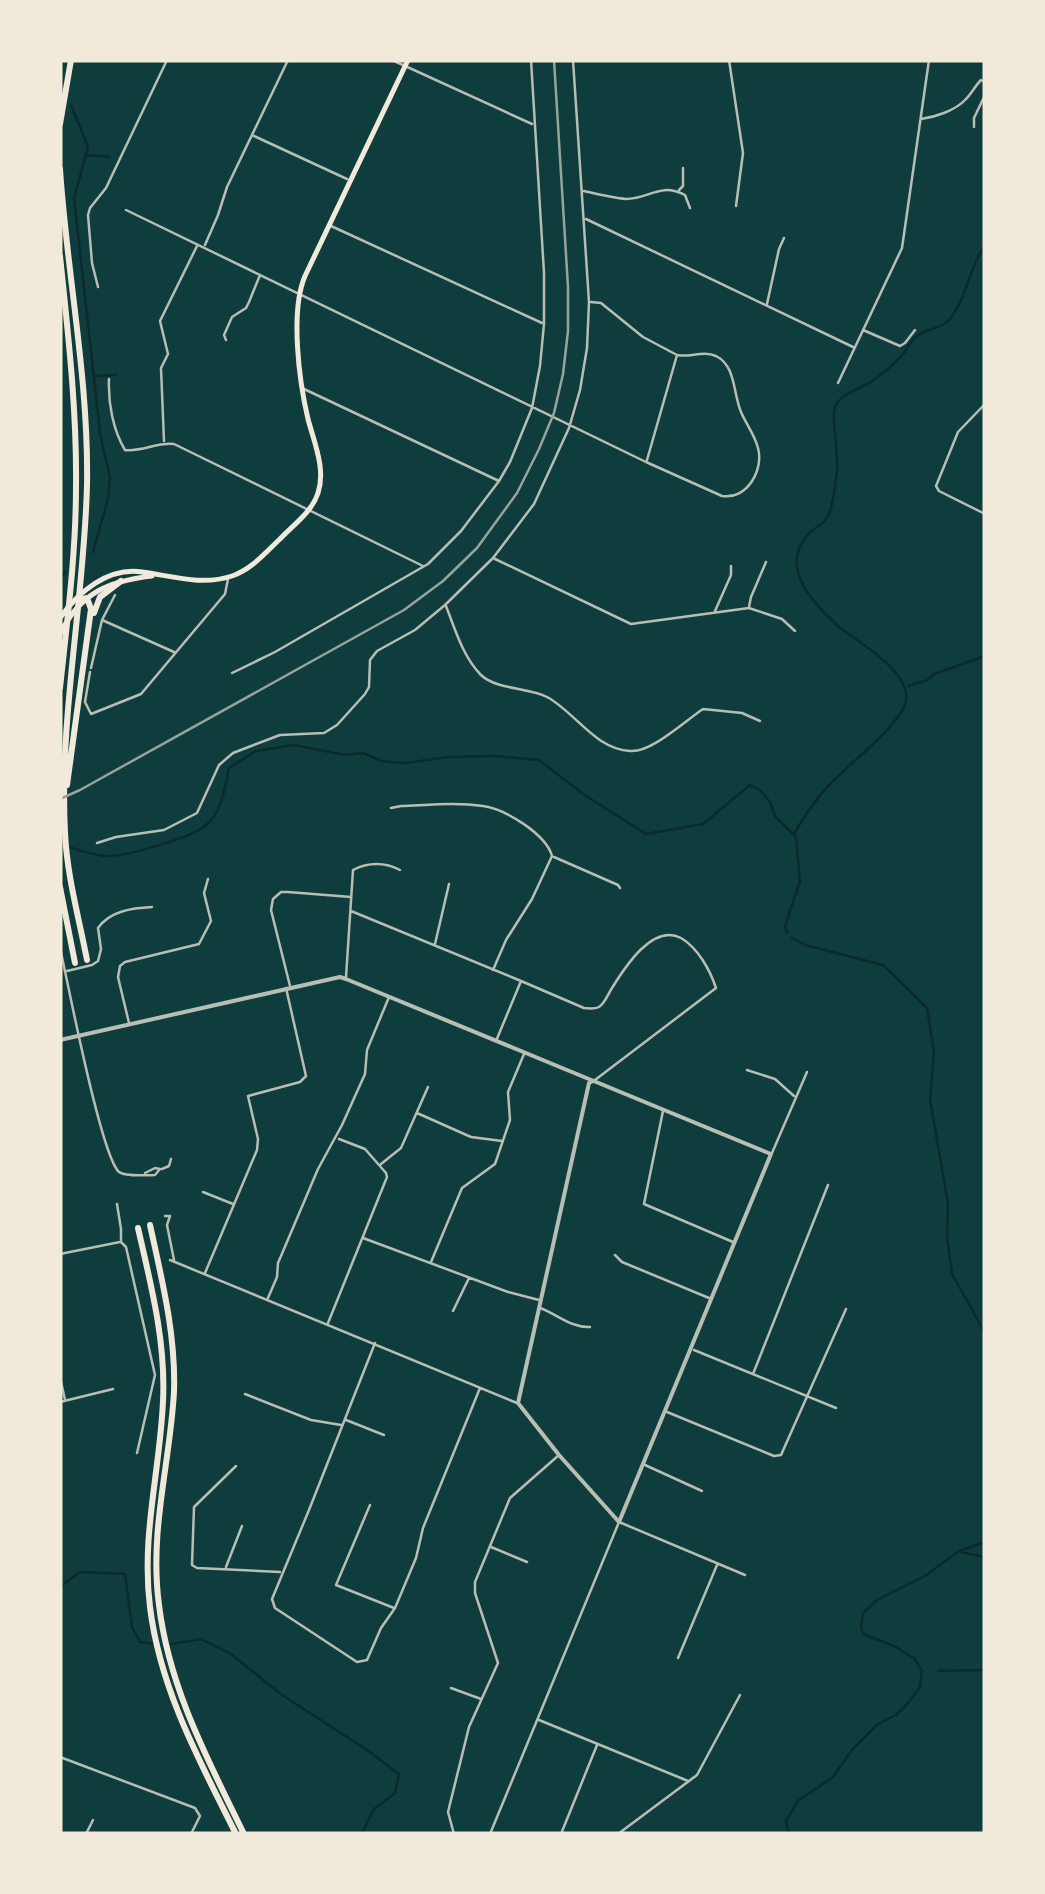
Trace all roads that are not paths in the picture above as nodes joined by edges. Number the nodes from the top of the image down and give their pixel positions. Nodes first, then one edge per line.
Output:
1 (71, 60) edge
2 (167, 60) edge
3 (288, 60) edge
4 (392, 60) edge
5 (531, 60) edge
6 (573, 60) edge
7 (728, 60) edge
8 (929, 60) edge
9 (407, 63) edge
10 (985, 82) edge
11 (985, 95) edge
12 (919, 120) junction
13 (60, 124) edge
14 (534, 125) junction
15 (974, 127) dead end
16 (253, 136) junction
17 (682, 168) dead end
18 (60, 169) edge
19 (350, 181) junction
20 (582, 191) junction
21 (678, 192) junction
22 (736, 206) dead end
23 (690, 208) dead end
24 (126, 210) dead end
25 (584, 219) junction
26 (329, 226) junction
27 (784, 238) dead end
28 (198, 244) junction
29 (204, 246) junction
30 (60, 256) edge
31 (260, 274) junction
32 (98, 288) dead end
33 (299, 293) junction
34 (589, 302) junction
35 (767, 305) junction
36 (544, 324) junction
37 (862, 330) junction
38 (914, 330) dead end
39 (226, 340) dead end
40 (853, 347) junction
41 (677, 355) junction
42 (109, 379) dead end
43 (838, 383) dead end
44 (302, 388) junction
45 (985, 404) edge
46 (532, 405) junction
47 (570, 424) junction
48 (164, 443) junction
49 (646, 462) junction
50 (499, 481) junction
51 (936, 488) junction
52 (928, 492) dead end
53 (309, 509) junction
54 (985, 514) edge
55 (493, 558) junction
56 (766, 562) dead end
57 (424, 566) junction
58 (731, 566) dead end
59 (156, 576) junction
60 (228, 578) junction
61 (121, 580) junction
62 (114, 595) dead end
63 (86, 596) junction
64 (445, 605) junction
65 (749, 608) junction
66 (714, 613) junction
67 (60, 620) edge
68 (102, 620) junction
69 (796, 631) dead end
70 (60, 634) edge
71 (176, 653) junction
72 (85, 659) junction
73 (232, 673) dead end
74 (60, 688) edge
75 (760, 720) dead end
76 (64, 796) junction
77 (391, 808) dead end
78 (96, 844) dead end
79 (552, 856) junction
80 (400, 870) dead end
81 (208, 879) dead end
82 (449, 884) dead end
83 (60, 886) edge
84 (620, 888) dead end
85 (351, 897) junction
86 (60, 903) edge
87 (152, 907) dead end
88 (351, 912) junction
89 (64, 916) junction
90 (434, 946) junction
91 (60, 948) edge
92 (88, 960) dead end
93 (76, 963) dead end
94 (493, 970) junction
95 (66, 972) junction
96 (346, 979) junction
97 (520, 982) junction
98 (288, 988) junction
99 (389, 997) junction
100 (129, 1025) junction
101 (80, 1036) junction
102 (60, 1040) edge
103 (496, 1041) junction
104 (524, 1052) junction
105 (747, 1070) dead end
106 (807, 1072) dead end
107 (593, 1081) junction
108 (428, 1088) dead end
109 (795, 1096) junction
110 (663, 1109) junction
111 (416, 1112) junction
112 (336, 1138) junction
113 (502, 1141) junction
114 (771, 1154) junction
115 (170, 1159) dead end
116 (380, 1164) junction
117 (169, 1166) junction
118 (174, 1172) dead end
119 (828, 1185) dead end
120 (203, 1192) dead end
121 (117, 1204) dead end
122 (234, 1205) junction
123 (150, 1225) dead end
124 (167, 1226) dead end
125 (138, 1228) dead end
126 (363, 1238) junction
127 (121, 1242) junction
128 (734, 1243) junction
129 (60, 1254) edge
130 (614, 1256) dead end
131 (431, 1262) junction
132 (205, 1274) junction
133 (470, 1277) junction
134 (711, 1298) junction
135 (267, 1300) junction
136 (540, 1300) junction
137 (539, 1308) junction
138 (846, 1309) dead end
139 (453, 1311) dead end
140 (327, 1324) junction
141 (590, 1326) dead end
142 (375, 1343) junction
143 (690, 1348) junction
144 (753, 1374) junction
145 (60, 1377) edge
146 (480, 1388) junction
147 (113, 1389) dead end
148 (245, 1394) dead end
149 (808, 1396) junction
150 (63, 1401) edge
151 (518, 1404) junction
152 (836, 1408) dead end
153 (664, 1411) junction
154 (345, 1419) junction
155 (343, 1425) junction
156 (384, 1435) dead end
157 (137, 1452) dead end
158 (560, 1455) junction
159 (644, 1464) junction
160 (236, 1466) dead end
161 (702, 1491) dead end
162 (370, 1505) dead end
163 (619, 1522) junction
164 (242, 1526) dead end
165 (490, 1547) junction
166 (527, 1562) dead end
167 (717, 1564) junction
168 (225, 1569) junction
169 (282, 1572) junction
170 (745, 1575) dead end
171 (152, 1579) junction
172 (395, 1608) junction
173 (678, 1658) dead end
174 (169, 1676) junction
175 (451, 1688) dead end
176 (740, 1695) dead end
177 (482, 1700) junction
178 (538, 1719) junction
179 (598, 1744) junction
180 (60, 1757) edge
181 (688, 1782) junction
182 (93, 1820) dead end
183 (86, 1834) edge
184 (191, 1834) edge
185 (236, 1834) edge
186 (244, 1834) edge
187 (454, 1834) edge
188 (490, 1834) edge
189 (560, 1834) edge
190 (618, 1834) edge

1 - 13 highway
2 - 32 street
3 - 16 street
4 - 9 street
5 - 14 street
6 - 20 street
7 - 22 street
8 - 12 street
9 - 14 street
9 - 19 main road
10 - 12 street
11 - 15 street
12 - 37 street
14 - 36 street
16 - 19 street
16 - 29 street
17 - 21 street
18 - 76 highway
19 - 26 main road
20 - 21 street
20 - 25 street
21 - 23 street
24 - 28 street
25 - 34 street
25 - 35 street
26 - 33 main road
26 - 36 street
27 - 35 street
28 - 29 street
28 - 48 street
29 - 31 street
30 - 74 highway
31 - 33 street
31 - 39 street
33 - 44 main road
33 - 46 street
34 - 41 street
34 - 47 street
35 - 40 street
36 - 46 street
37 - 38 street
37 - 40 street
40 - 43 street
41 - 49 street
41 - 49 street
42 - 48 street
44 - 50 street
44 - 53 main road
45 - 51 street
46 - 47 street
46 - 50 street
47 - 49 street
47 - 55 street
48 - 53 street
50 - 57 street
51 - 52 street
51 - 54 street
53 - 57 street
53 - 60 main road
55 - 64 street
55 - 66 street
56 - 65 street
57 - 73 street
58 - 66 street
59 - 60 main road
59 - 61 main road
59 - 63 main road
60 - 71 street
61 - 63 main road
61 - 72 highway
62 - 68 street
63 - 67 highway
63 - 70 main road
63 - 72 highway
64 - 75 street
64 - 78 street
65 - 66 street
65 - 69 street
68 - 71 street
68 - 71 street
72 - 76 highway
76 - 92 highway
77 - 79 street
79 - 84 street
79 - 94 street
80 - 85 street
81 - 100 street
82 - 90 street
83 - 89 highway
85 - 88 street
85 - 98 street
86 - 89 highway
87 - 95 street
88 - 90 street
88 - 96 street
89 - 93 highway
90 - 94 street
91 - 95 street
94 - 97 street
95 - 101 street
96 - 98 street
96 - 99 street
97 - 103 street
97 - 107 street
98 - 100 street
98 - 122 street
99 - 103 street
99 - 112 street
100 - 101 street
101 - 102 street
101 - 117 street
103 - 104 street
104 - 107 street
104 - 113 street
105 - 109 street
106 - 109 street
107 - 110 street
107 - 136 street
108 - 111 street
109 - 114 street
110 - 114 street
110 - 128 street
111 - 113 street
111 - 116 street
112 - 116 street
112 - 135 street
113 - 131 street
114 - 128 street
115 - 117 street
116 - 126 street
117 - 118 street
119 - 144 street
120 - 122 street
121 - 127 street
122 - 132 street
123 - 171 highway
124 - 132 street
125 - 171 highway
126 - 131 street
126 - 140 street
127 - 129 street
127 - 157 street
128 - 134 street
130 - 134 street
131 - 133 street
132 - 135 street
133 - 136 street
133 - 139 street
134 - 143 street
135 - 140 street
136 - 137 street
137 - 141 street
137 - 151 street
138 - 149 street
140 - 142 street
142 - 146 street
142 - 154 street
143 - 144 street
143 - 153 street
144 - 149 street
145 - 150 street
146 - 151 street
146 - 172 street
147 - 150 street
148 - 155 street
149 - 152 street
149 - 153 street
151 - 158 street
153 - 159 street
154 - 155 street
154 - 156 street
155 - 169 street
158 - 163 street
158 - 165 street
159 - 161 street
159 - 163 street
160 - 168 street
162 - 172 street
163 - 167 street
163 - 178 street
164 - 168 street
165 - 166 street
165 - 177 street
167 - 170 street
167 - 173 street
168 - 169 street
169 - 172 street
171 - 174 highway
174 - 185 highway
174 - 186 highway
175 - 177 street
176 - 181 street
177 - 187 street
178 - 179 street
178 - 188 street
179 - 181 street
179 - 189 street
180 - 184 street
181 - 190 street
182 - 183 street

